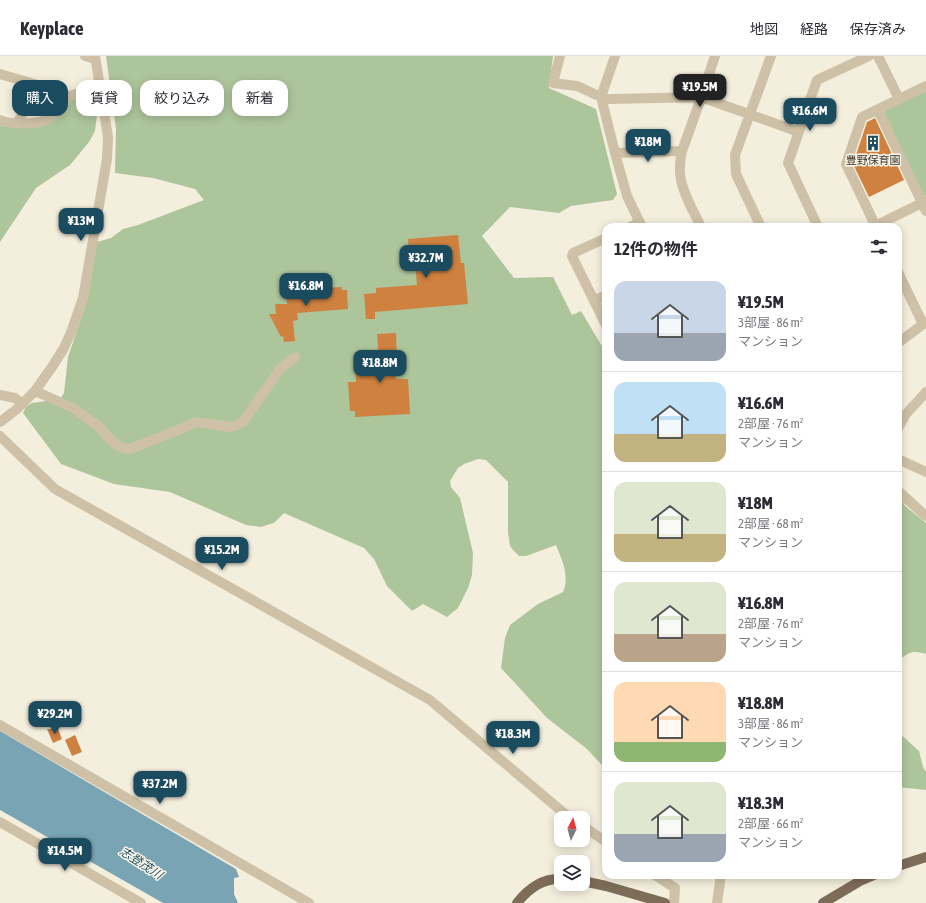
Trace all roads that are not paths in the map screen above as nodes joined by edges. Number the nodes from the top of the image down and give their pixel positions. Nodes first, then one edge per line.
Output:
1 (85, 56) edge
2 (560, 56) edge
3 (615, 56) edge
4 (715, 56) edge
5 (771, 56) edge
6 (869, 56) edge
7 (878, 56) edge
8 (95, 57) edge
9 (0, 74) edge
10 (99, 80) edge
11 (926, 86) edge
12 (76, 94) edge
13 (601, 97) junction
14 (701, 97) junction
15 (899, 99) junction
16 (878, 110) junction
17 (751, 115) junction
18 (105, 116) edge
19 (0, 120) edge
20 (17, 123) junction
21 (799, 132) junction
22 (682, 151) junction
23 (615, 153) junction
24 (925, 205) edge
25 (640, 223) edge
26 (699, 223) edge
27 (759, 223) edge
28 (816, 223) edge
29 (873, 223) edge
30 (884, 223) edge
31 (602, 240) edge
32 (902, 280) edge
33 (602, 297) edge
34 (594, 301) junction
35 (602, 317) edge
36 (924, 323) edge
37 (902, 340) edge
38 (295, 356) dead end
39 (35, 391) junction
40 (926, 392) edge
41 (0, 394) edge
42 (22, 404) junction
43 (902, 421) edge
44 (0, 422) edge
45 (0, 436) edge
46 (902, 461) edge
47 (926, 472) edge
48 (902, 495) edge
49 (926, 516) edge
50 (0, 725) edge
51 (561, 811) edge
52 (0, 822) edge
53 (590, 831) edge
54 (602, 839) edge
55 (926, 857) edge
56 (902, 865) edge
57 (554, 879) edge
58 (662, 879) edge
59 (720, 879) edge
60 (865, 879) edge
61 (590, 883) edge
62 (141, 903) edge
63 (309, 903) edge
64 (517, 903) edge
65 (665, 903) edge
66 (674, 903) edge
67 (717, 903) edge
68 (823, 903) edge

1 - 8 street
2 - 13 street
3 - 13 street
4 - 14 street
5 - 17 street
6 - 21 street
7 - 15 street
8 - 10 street
9 - 20 street
11 - 15 street
12 - 20 street
13 - 14 street
13 - 23 street
14 - 17 street
14 - 22 street
15 - 16 street
16 - 24 street
16 - 29 street
17 - 21 street
17 - 27 street
18 - 39 street
19 - 20 street
21 - 28 street
22 - 23 street
22 - 26 street
23 - 25 street
24 - 30 street
31 - 34 street
32 - 36 street
33 - 34 street
34 - 35 street
36 - 37 street
38 - 39 street
39 - 42 street
40 - 43 street
41 - 42 street
42 - 44 street
45 - 51 street
46 - 47 street
48 - 49 street
50 - 63 street
52 - 62 street
53 - 54 street
55 - 56 main road
57 - 64 main road
58 - 66 street
59 - 67 street
60 - 68 main road
61 - 65 main road

